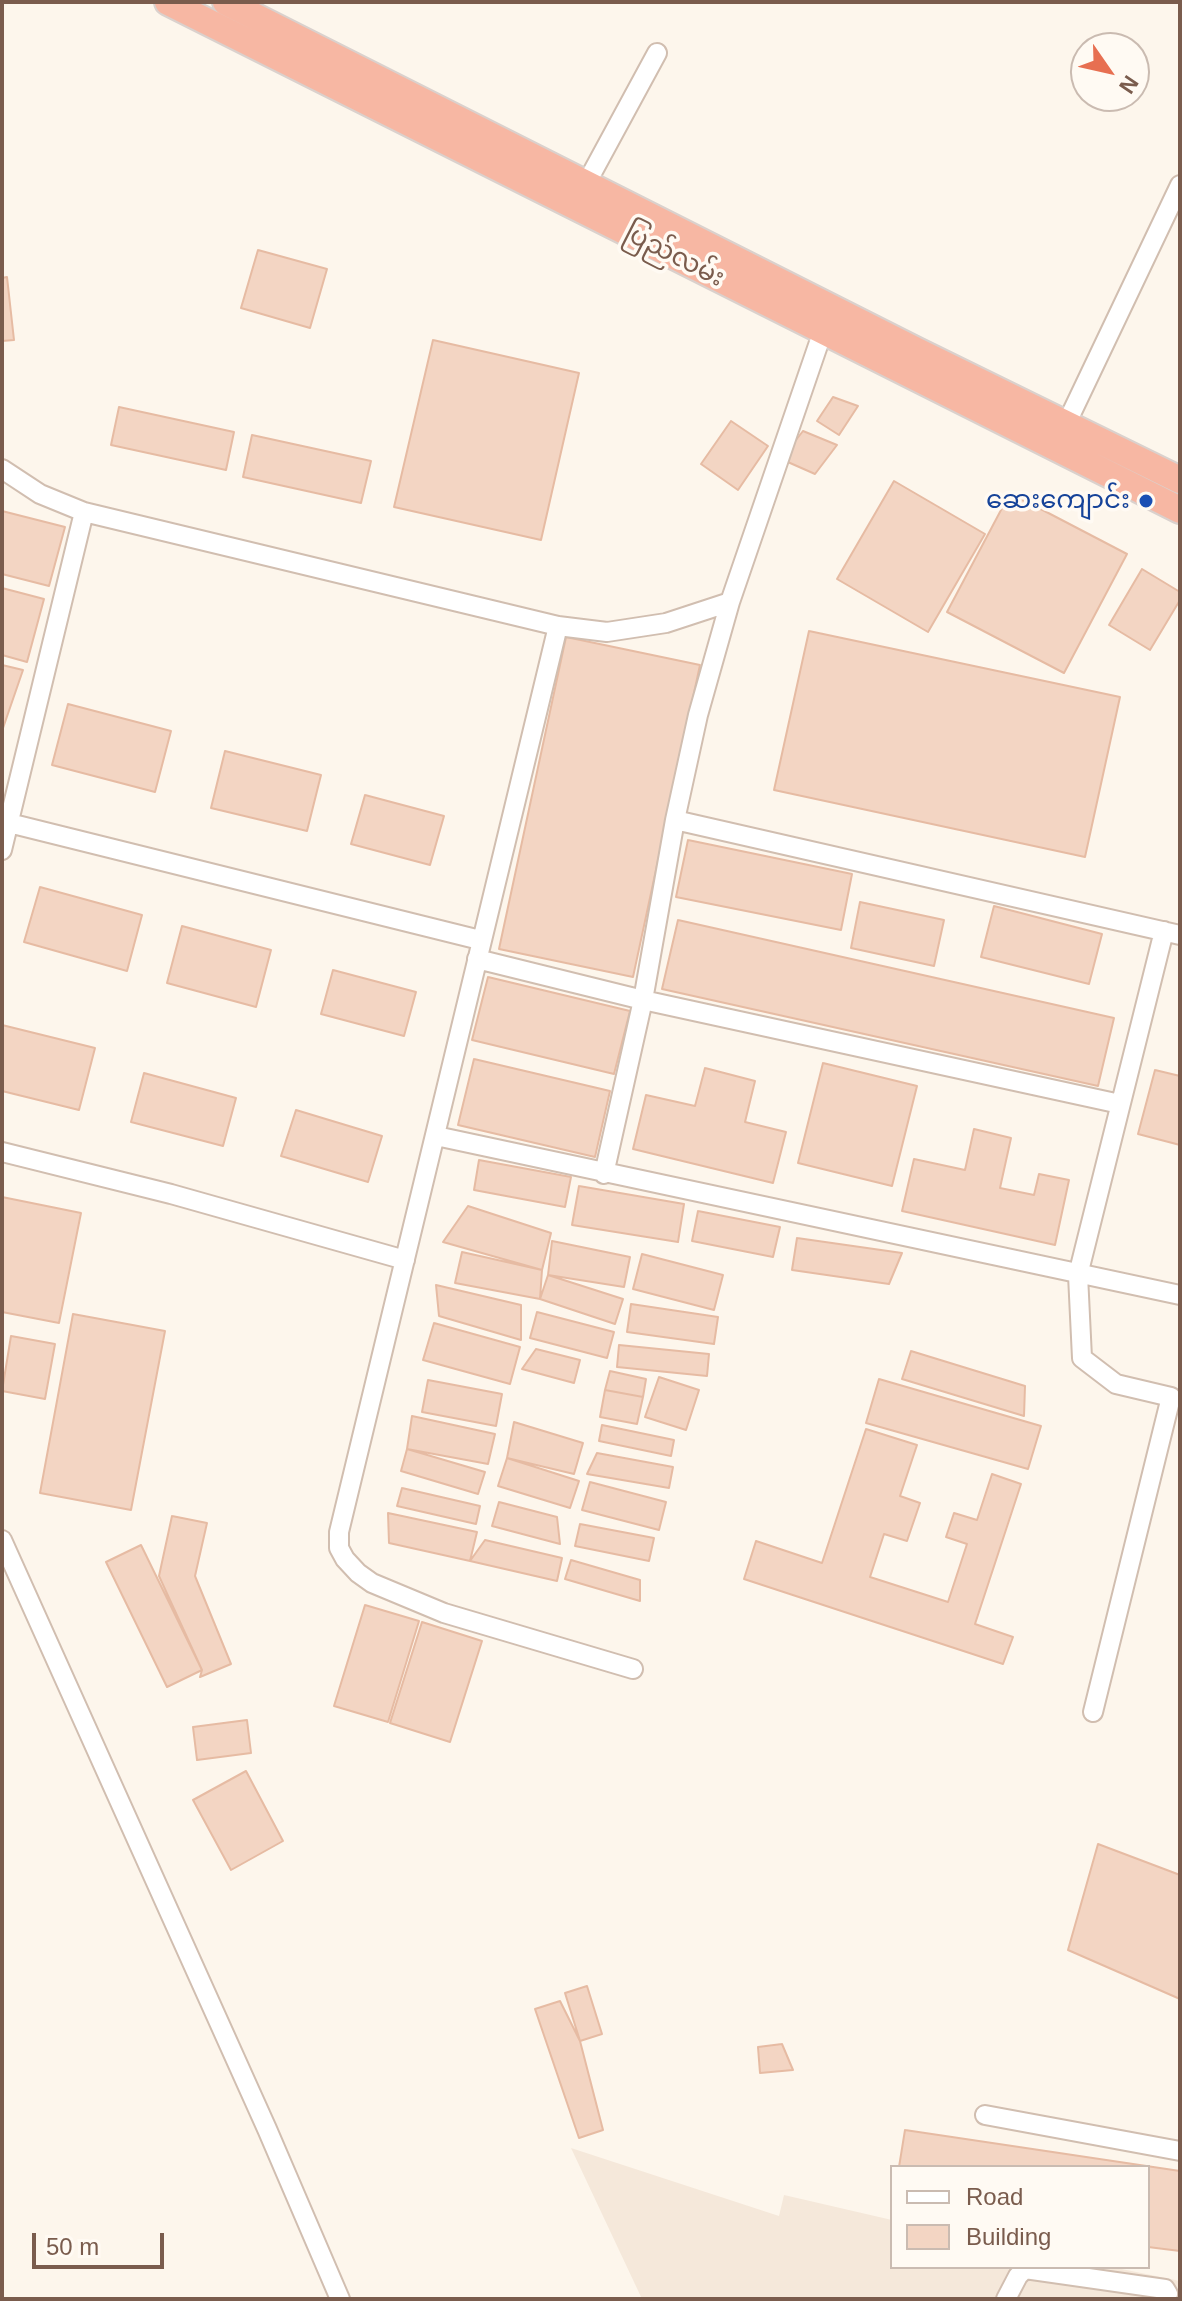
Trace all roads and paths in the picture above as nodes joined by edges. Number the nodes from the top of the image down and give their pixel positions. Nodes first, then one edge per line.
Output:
1 (168, 2) edge
2 (226, 2) edge
3 (657, 53) dead end
4 (586, 184) junction
5 (1180, 185) edge
6 (827, 320) junction
7 (1061, 436) junction
8 (2, 469) edge
9 (1180, 480) edge
10 (1180, 510) edge
11 (84, 512) junction
12 (730, 602) junction
13 (558, 626) junction
14 (675, 820) junction
15 (9, 823) junction
16 (2, 850) edge
17 (1172, 933) edge
18 (480, 940) junction
19 (477, 959) junction
20 (643, 1000) junction
21 (1120, 1104) junction
22 (436, 1136) junction
23 (2, 1152) edge
24 (604, 1174) junction
25 (405, 1260) junction
26 (1078, 1275) junction
27 (1180, 1295) edge
28 (2, 1540) edge
29 (633, 1669) dead end
30 (1093, 1712) dead end
31 (985, 2115) dead end
32 (1180, 2151) edge
33 (340, 2299) edge
34 (1006, 2299) edge
35 (1166, 2299) edge

1 - 6 highway, ပြည်လမ်း
2 - 4 highway, ပြည်လမ်း
3 - 4 street
4 - 6 highway, ပြည်လမ်း
5 - 7 street
6 - 7 highway, ပြည်လမ်း
6 - 12 street
7 - 9 highway, ပြည်လမ်း
7 - 10 highway, ပြည်လမ်း
8 - 11 street
11 - 13 street
11 - 15 street
12 - 13 street
12 - 14 street
13 - 18 street
14 - 17 street
14 - 20 street
15 - 16 street
15 - 18 street
17 - 21 street
18 - 19 street
19 - 20 street
19 - 22 street
20 - 21 street
20 - 24 street
21 - 26 street
22 - 24 street
22 - 25 street
23 - 25 street
24 - 26 street
25 - 29 street
26 - 27 street
26 - 30 street
28 - 33 street
31 - 32 street
34 - 35 street

